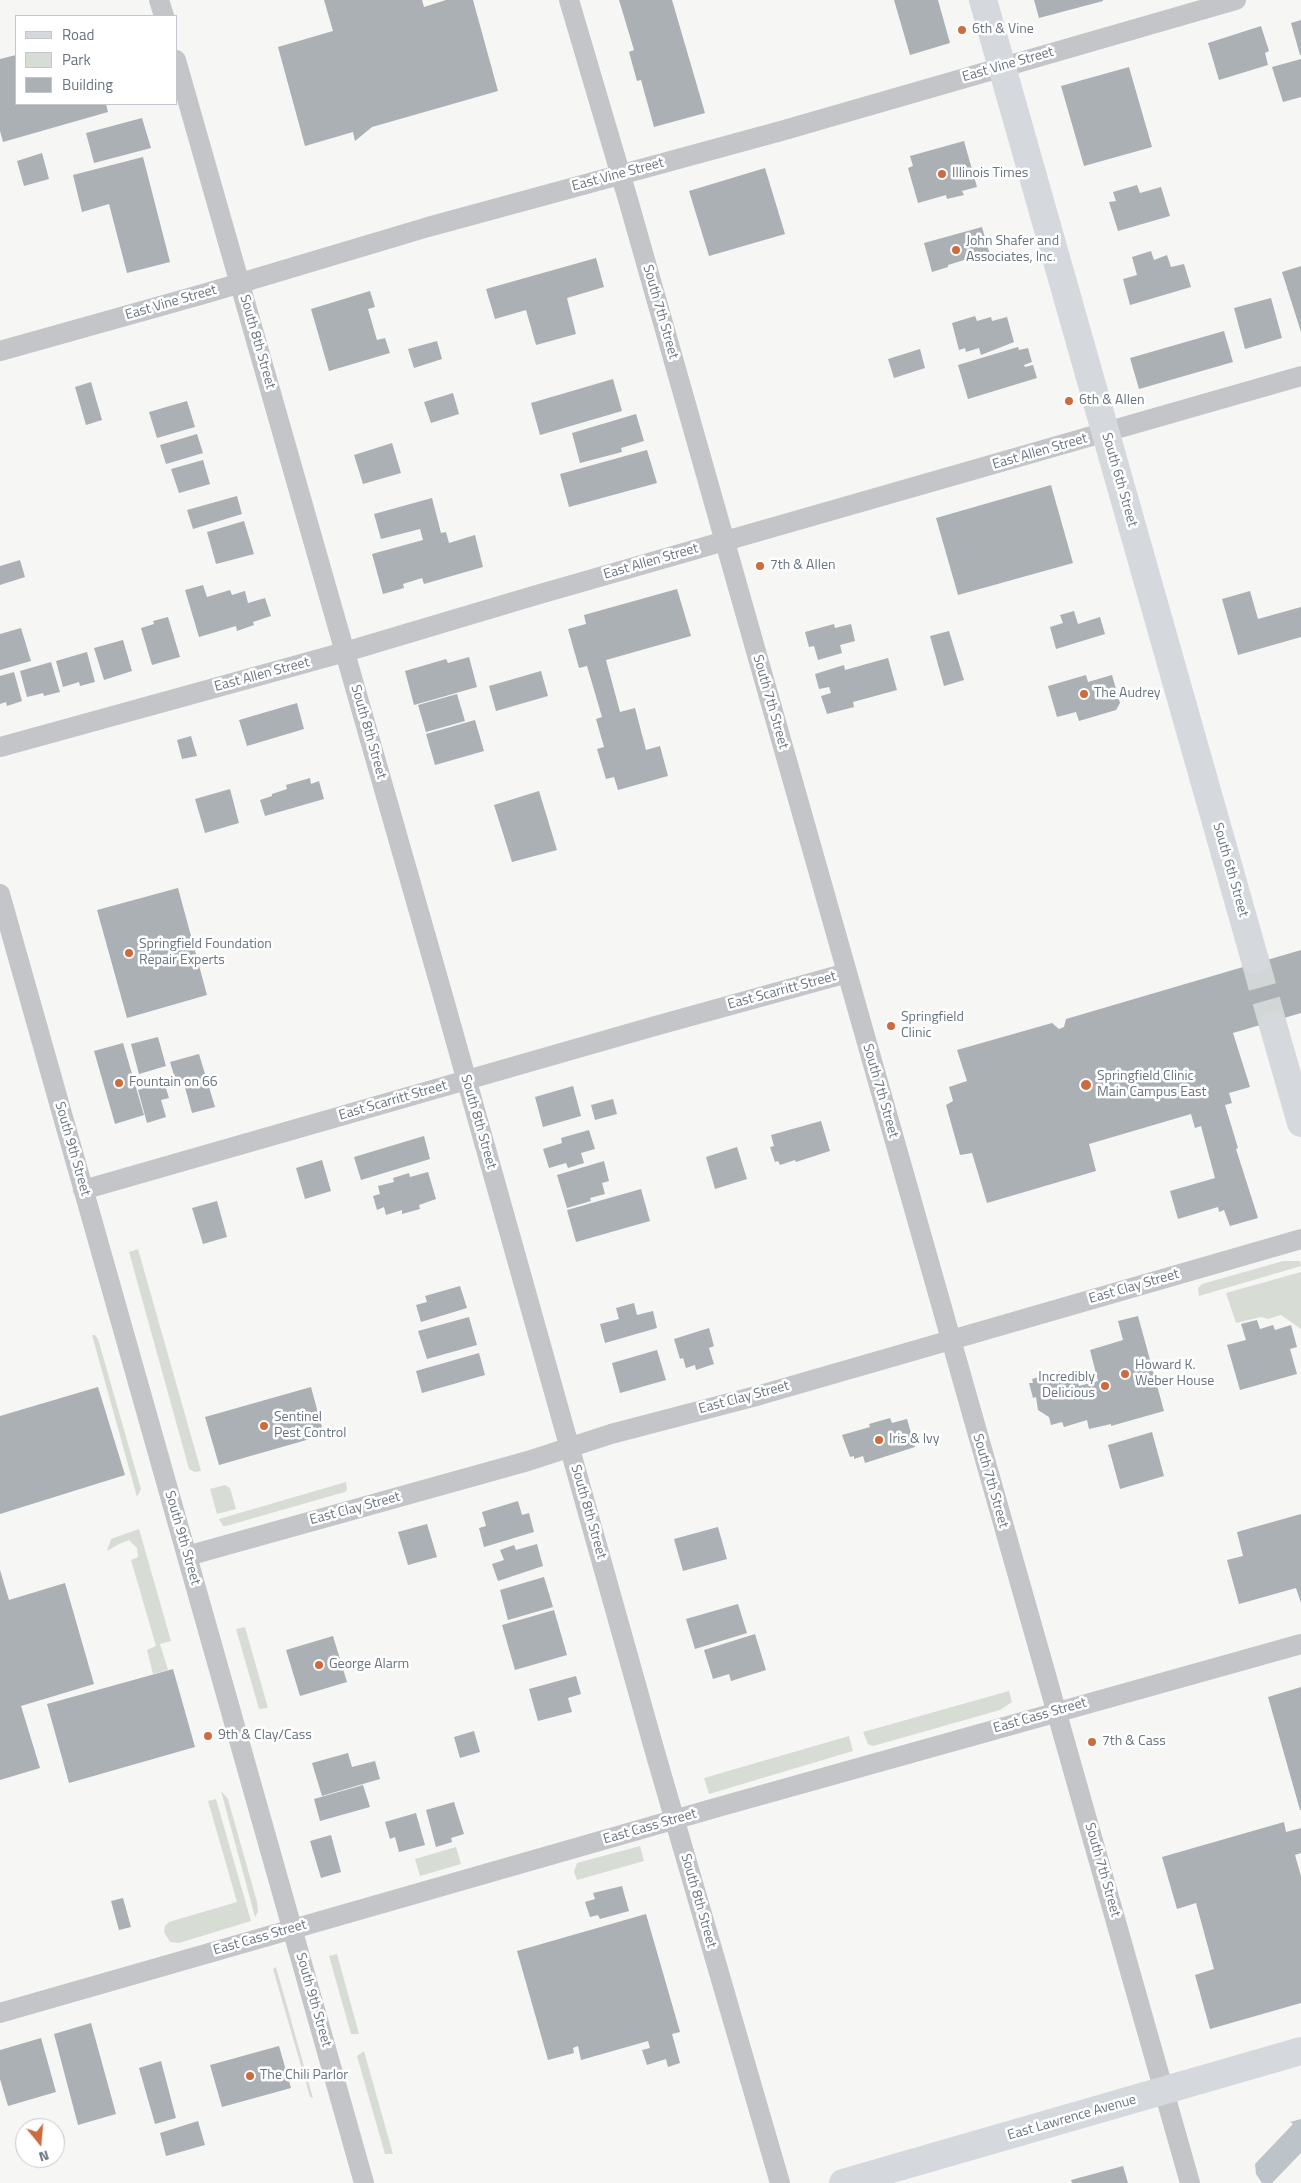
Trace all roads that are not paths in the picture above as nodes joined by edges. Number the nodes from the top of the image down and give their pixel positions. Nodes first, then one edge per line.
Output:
1 (159, 0) edge
2 (569, 0) edge
3 (983, 0) edge
4 (1236, 0) edge
5 (164, 15) edge
6 (1002, 66) junction
7 (178, 67) edge
8 (621, 174) junction
9 (240, 283) junction
10 (0, 351) edge
11 (1301, 376) edge
12 (1105, 432) junction
13 (724, 541) junction
14 (345, 652) junction
15 (0, 747) edge
16 (0, 894) edge
17 (1255, 960) tunnel mouth
18 (847, 973) junction
19 (1273, 1025) tunnel mouth
20 (466, 1080) junction
21 (1301, 1123) edge
22 (83, 1190) junction
23 (1301, 1239) edge
24 (950, 1340) junction
25 (570, 1448) junction
26 (187, 1556) junction
27 (1301, 1644) edge
28 (1057, 1712) junction
29 (674, 1820) junction
30 (293, 1928) junction
31 (0, 2013) edge
32 (1301, 2051) edge
33 (1164, 2092) junction
34 (364, 2183) edge
35 (780, 2183) edge
36 (843, 2183) edge
37 (1190, 2183) edge

1 - 5 street
2 - 8 street, South 7th Street
3 - 6 main road, South 6th Street
4 - 6 street, East Vine Street
6 - 8 street, East Vine Street
6 - 12 main road, South 6th Street
7 - 9 street, South 8th Street
8 - 9 street, East Vine Street
8 - 13 street, South 7th Street
9 - 10 street, East Vine Street
9 - 14 street, South 8th Street
11 - 12 street, East Allen Street
12 - 13 street, East Allen Street
12 - 17 main road, South 6th Street
13 - 14 street, East Allen Street
13 - 18 street, South 7th Street
14 - 15 street, East Allen Street
14 - 20 street, South 8th Street
16 - 22 street, South 9th Street
18 - 20 street, East Scarritt Street
18 - 24 street, South 7th Street
19 - 21 main road
20 - 22 street, East Scarritt Street
20 - 25 street, South 8th Street
22 - 26 street, South 9th Street
23 - 24 street, East Clay Street
24 - 25 street, East Clay Street
24 - 28 street, South 7th Street
25 - 26 street, East Clay Street
25 - 29 street, South 8th Street
26 - 30 street, South 9th Street
27 - 28 street, East Cass Street
28 - 29 street, East Cass Street
28 - 33 street, South 7th Street
29 - 30 street, East Cass Street
29 - 35 street, South 8th Street
30 - 31 street, East Cass Street
30 - 34 street, South 9th Street
32 - 33 main road, East Lawrence Avenue
33 - 36 main road, East Lawrence Avenue
33 - 37 street, South 7th Street

